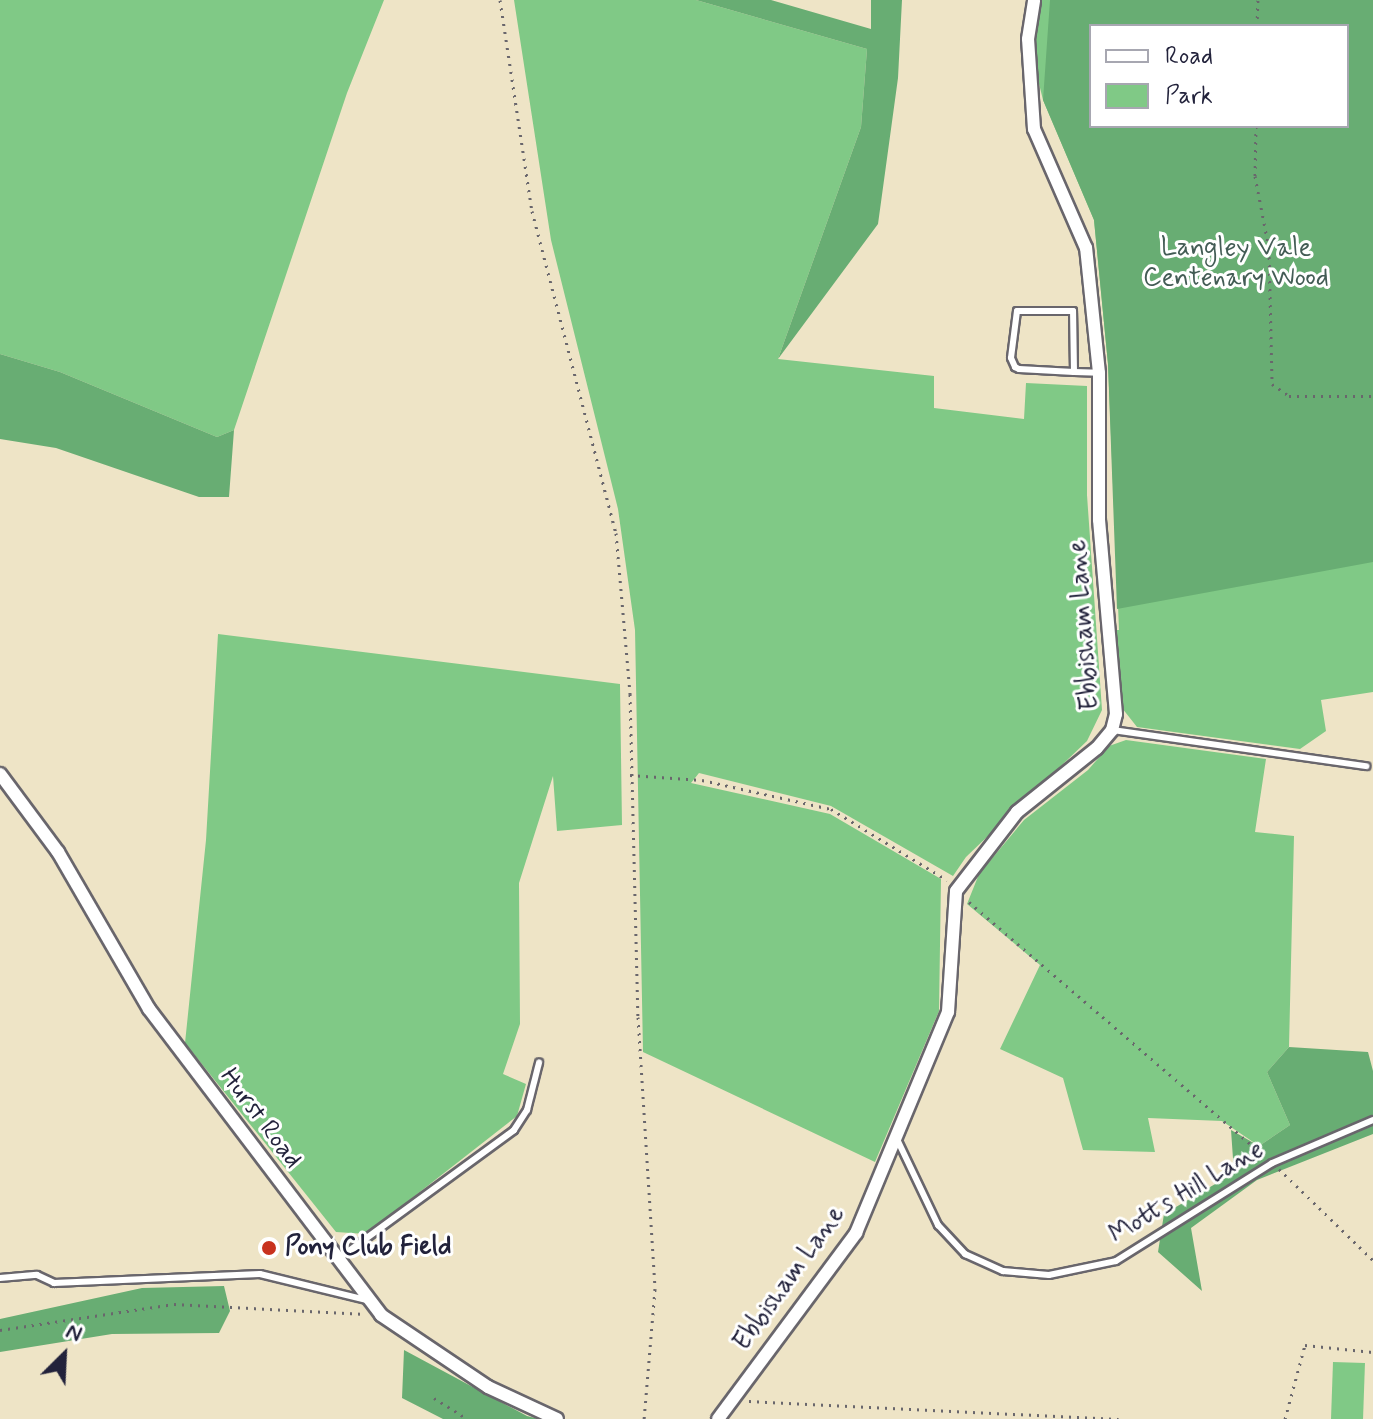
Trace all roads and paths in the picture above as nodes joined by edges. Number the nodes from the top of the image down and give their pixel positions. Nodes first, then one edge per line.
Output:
1 (500, 0) edge
2 (1034, 0) edge
3 (1258, 0) edge
4 (1257, 24) edge
5 (1256, 128) edge
6 (1074, 372) junction
7 (1099, 373) junction
8 (1373, 396) edge
9 (1112, 730) junction
10 (1366, 766) dead end
11 (0, 774) edge
12 (630, 775) junction
13 (956, 891) junction
14 (539, 1063) dead end
15 (1373, 1120) edge
16 (896, 1137) junction
17 (1272, 1163) junction
18 (338, 1259) junction
19 (1373, 1260) edge
20 (0, 1278) edge
21 (370, 1301) junction
22 (381, 1315) junction
23 (0, 1330) edge
24 (1373, 1352) edge
25 (734, 1395) junction
26 (434, 1398) dead end
27 (1035, 1417) edge
28 (468, 1419) edge
29 (557, 1419) edge
30 (644, 1419) edge
31 (718, 1419) edge
32 (1119, 1419) edge
33 (1285, 1419) edge

1 - 12 path
2 - 7 street, Ebbisham Lane
3 - 4 path
5 - 8 path
6 - 6 lane
6 - 7 lane
7 - 9 street, Ebbisham Lane
9 - 10 lane
9 - 13 street, Ebbisham Lane
11 - 18 street, Hurst Road
12 - 13 path
12 - 30 path
13 - 16 street, Ebbisham Lane
13 - 17 path
14 - 18 lane
15 - 17 lane, Motts Hill Lane
16 - 17 lane, Motts Hill Lane
16 - 25 street, Ebbisham Lane
17 - 19 path
18 - 21 street, Hurst Road
20 - 21 lane
21 - 22 street, Hurst Road
22 - 23 path
22 - 29 street, Hurst Road
24 - 33 path
25 - 27 path
25 - 31 street, Ebbisham Lane
26 - 28 path
27 - 32 path

